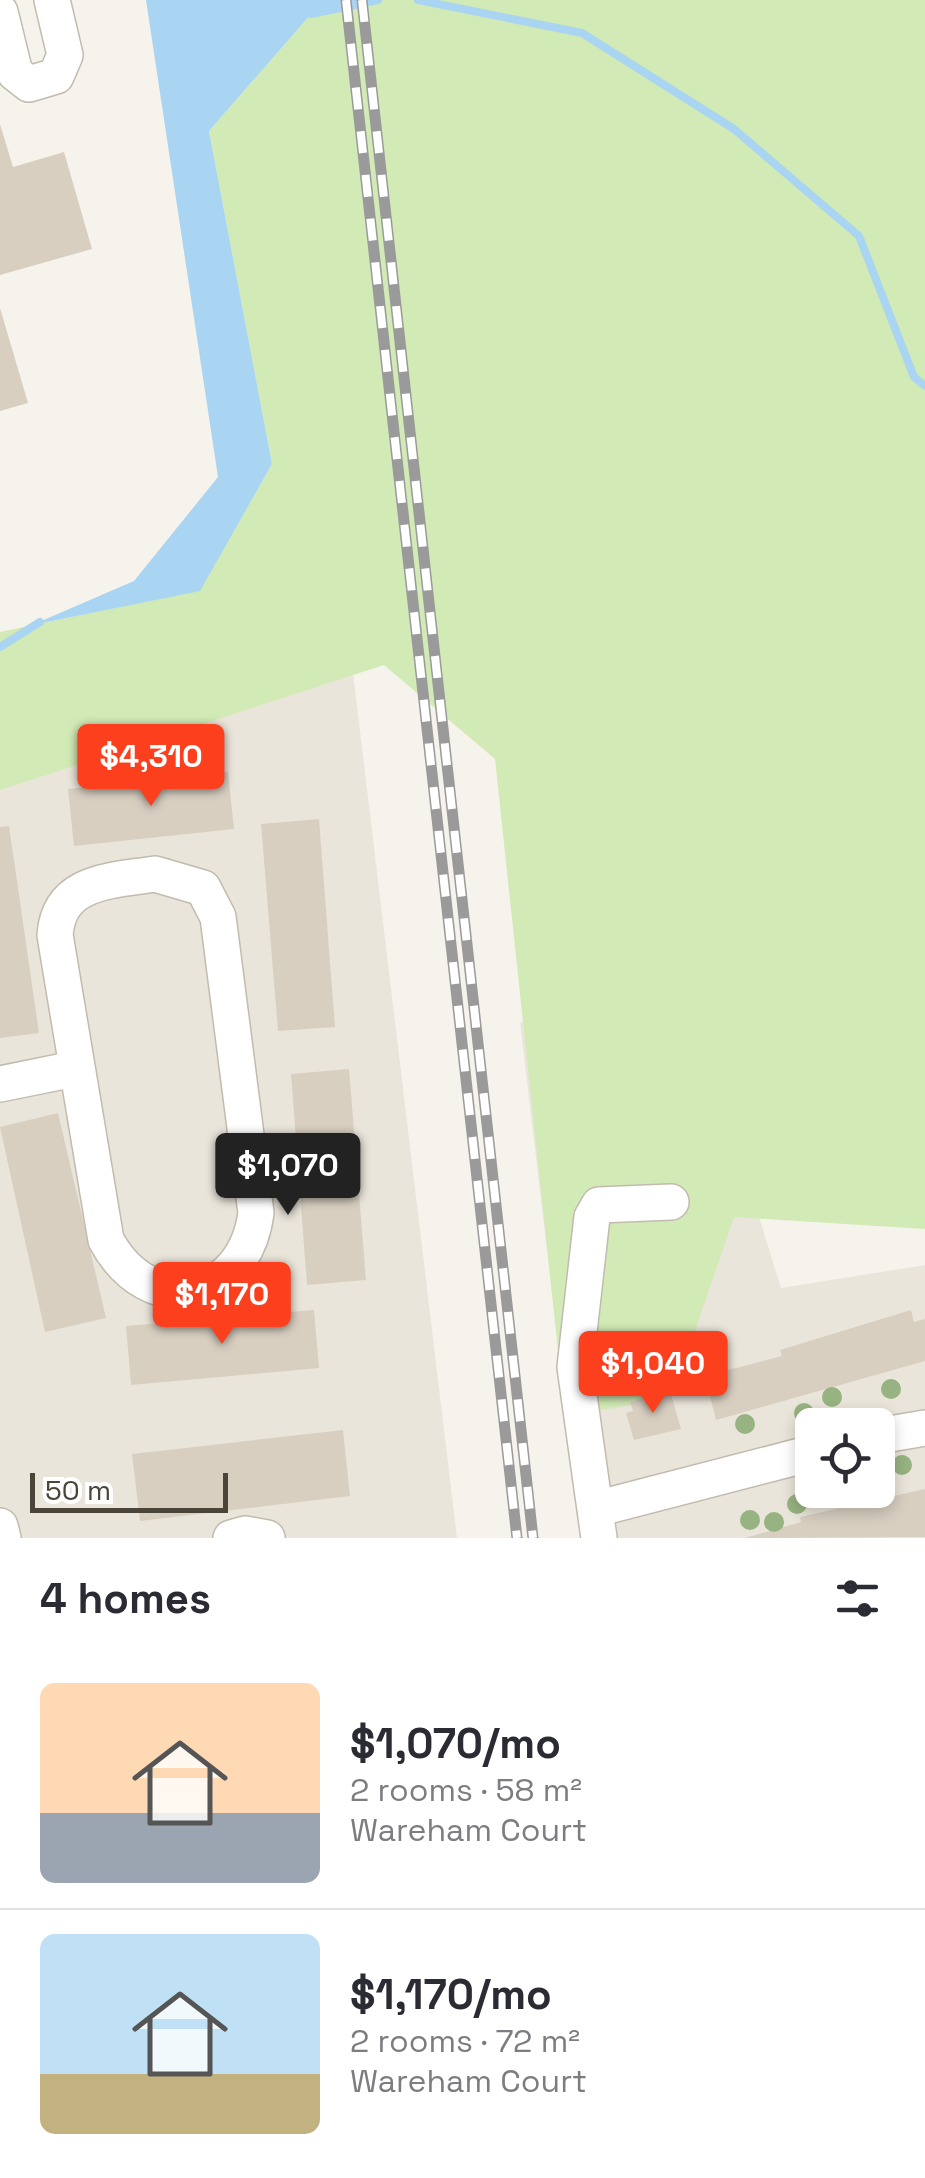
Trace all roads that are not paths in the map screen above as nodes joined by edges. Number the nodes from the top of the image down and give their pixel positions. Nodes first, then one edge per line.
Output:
1 (52, 0) edge
2 (0, 12) edge
3 (74, 1069) junction
4 (0, 1084) edge
5 (671, 1202) dead end
6 (925, 1428) edge
7 (895, 1433) edge
8 (795, 1459) edge
9 (598, 1524) edge
10 (0, 1526) edge
11 (3, 1538) edge
12 (232, 1538) edge
13 (268, 1538) edge

1 - 2 street
3 - 3 street
3 - 4 street
5 - 9 street
6 - 7 street
8 - 9 street
10 - 11 street
12 - 13 street

